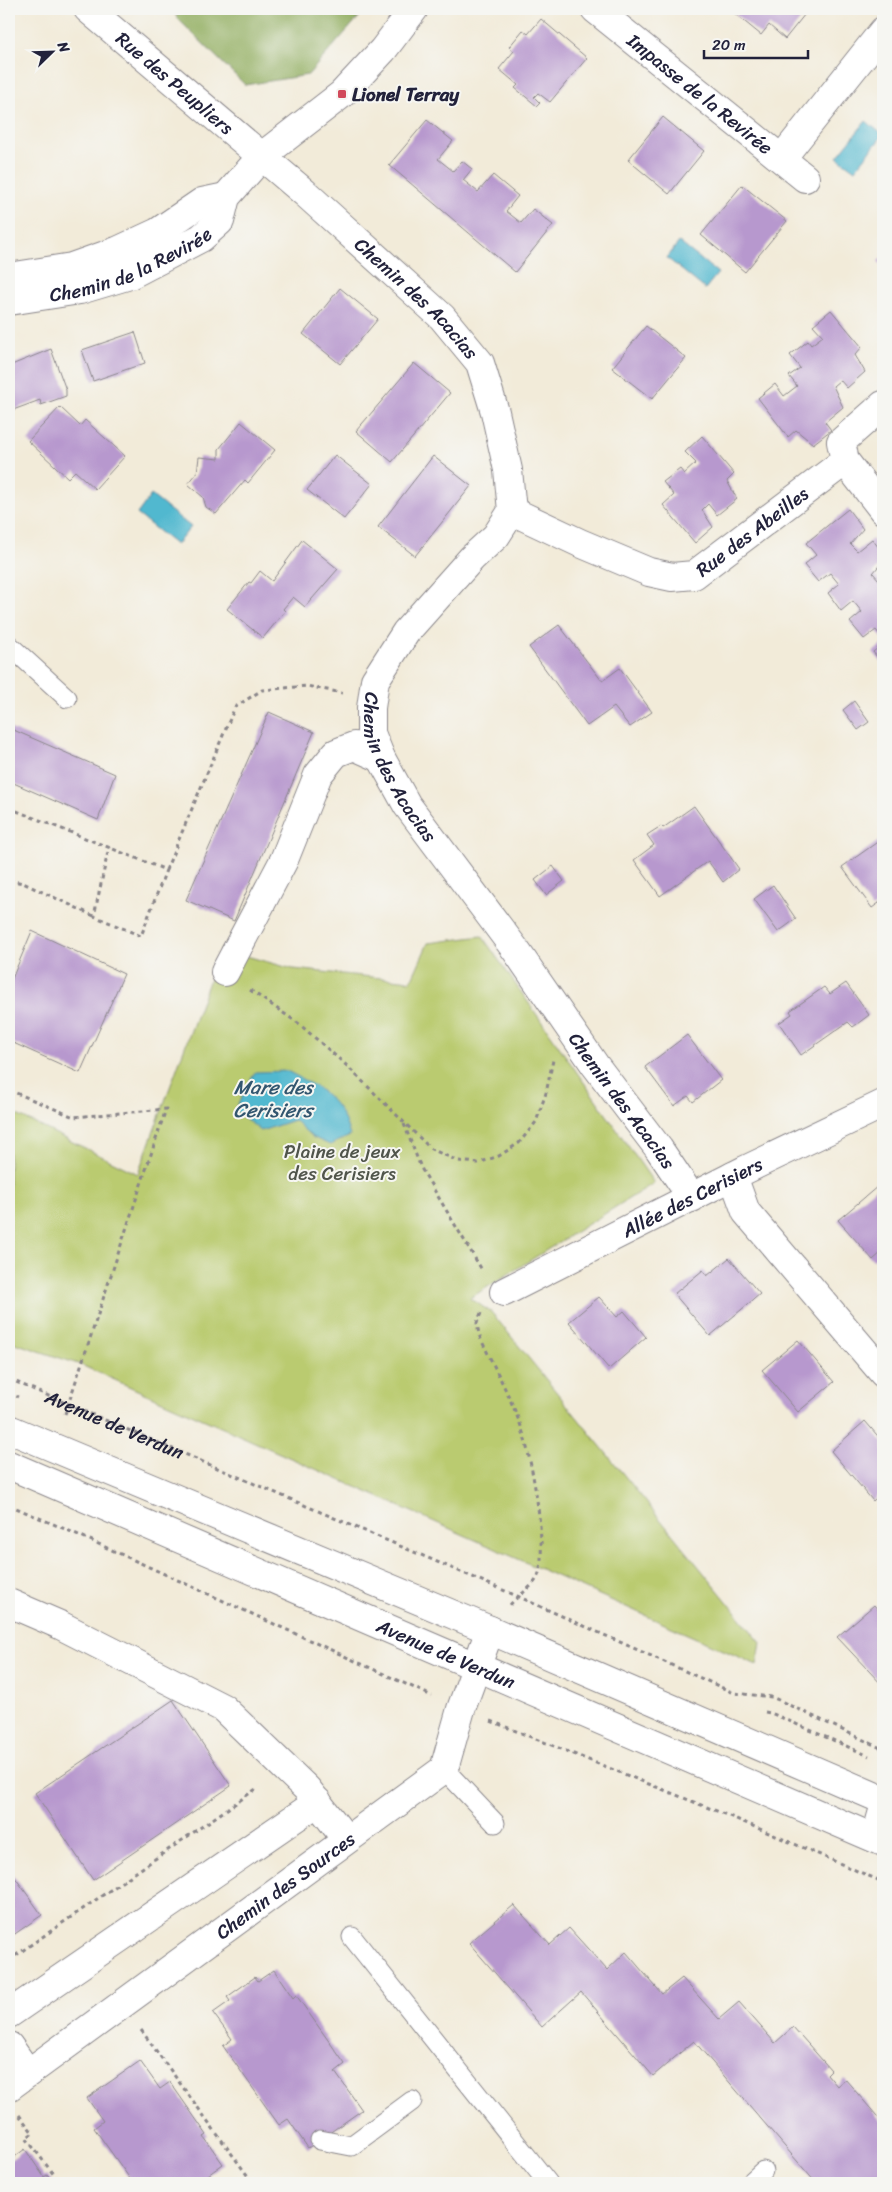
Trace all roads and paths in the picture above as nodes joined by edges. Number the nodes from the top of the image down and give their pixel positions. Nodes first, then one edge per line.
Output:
1 (88, 9) edge
2 (414, 9) edge
3 (595, 9) edge
4 (883, 31) edge
5 (262, 156) junction
6 (782, 158) junction
7 (805, 178) dead end
8 (226, 197) junction
9 (9, 277) edge
10 (9, 301) edge
11 (883, 405) edge
12 (846, 462) junction
13 (883, 510) edge
14 (512, 511) junction
15 (9, 645) edge
16 (67, 698) dead end
17 (371, 708) junction
18 (381, 758) junction
19 (9, 808) edge
20 (109, 847) junction
21 (166, 870) junction
22 (9, 880) edge
23 (94, 916) junction
24 (225, 972) joint
25 (562, 1018) junction
26 (9, 1090) edge
27 (883, 1104) edge
28 (404, 1123) junction
29 (733, 1176) junction
30 (692, 1198) junction
31 (484, 1273) dead end
32 (504, 1292) joint
33 (883, 1373) edge
34 (9, 1379) edge
35 (67, 1404) junction
36 (64, 1417) dead end
37 (9, 1430) edge
38 (9, 1465) edge
39 (517, 1596) junction
40 (9, 1603) edge
41 (507, 1609) dead end
42 (490, 1630) junction
43 (476, 1665) junction
44 (883, 1749) edge
45 (286, 1769) junction
46 (444, 1769) junction
47 (883, 1798) edge
48 (318, 1802) junction
49 (495, 1823) dead end
50 (346, 1839) junction
51 (877, 1840) edge
52 (352, 1937) dead end
53 (9, 1960) edge
54 (122, 2004) junction
55 (9, 2014) edge
56 (9, 2046) edge
57 (18, 2090) edge
58 (412, 2101) dead end
59 (320, 2140) dead end
60 (60, 2183) edge
61 (253, 2183) edge
62 (548, 2183) edge

1 - 5 street, Rue des Peupliers
2 - 5 street, Chemin de la Revirée
3 - 6 street, Impasse de la Revirée
4 - 6 street
5 - 8 street, Chemin de la Revirée
5 - 14 street, Chemin des Acacias
6 - 7 street, Impasse de la Revirée
8 - 9 street, Chemin de la Revirée
8 - 10 street, Chemin de la Revirée
11 - 12 street
12 - 13 street
12 - 14 street, Rue des Abeilles
14 - 17 street, Chemin des Acacias
15 - 16 lane
17 - 18 street, Chemin des Acacias
17 - 21 path
18 - 24 street
18 - 25 street, Chemin des Acacias
19 - 20 path
20 - 21 path
20 - 23 path
21 - 23 path
22 - 23 path
24 - 28 path
25 - 28 path
25 - 30 street, Chemin des Acacias
26 - 35 path
27 - 29 street, Allée des Cerisiers
28 - 31 path
29 - 30 street, Allée des Cerisiers
29 - 33 street
30 - 32 street, Allée des Cerisiers
32 - 39 path
34 - 35 path, Avenue de Verdun
35 - 36 path
35 - 39 path, Avenue de Verdun
37 - 42 street, Avenue de Verdun
38 - 43 street, Avenue de Verdun
39 - 41 path
39 - 44 path, Avenue de Verdun
40 - 45 street
42 - 43 street
42 - 47 street, Avenue de Verdun
43 - 46 street
43 - 51 street, Avenue de Verdun
45 - 48 street
45 - 53 path
46 - 49 lane
46 - 50 street, Chemin des Sources
47 - 51 lane
48 - 50 street
48 - 55 street
50 - 54 street, Chemin des Sources
52 - 62 lane
54 - 57 street, Chemin des Sources
54 - 61 path
56 - 57 street
57 - 60 path
58 - 59 lane

